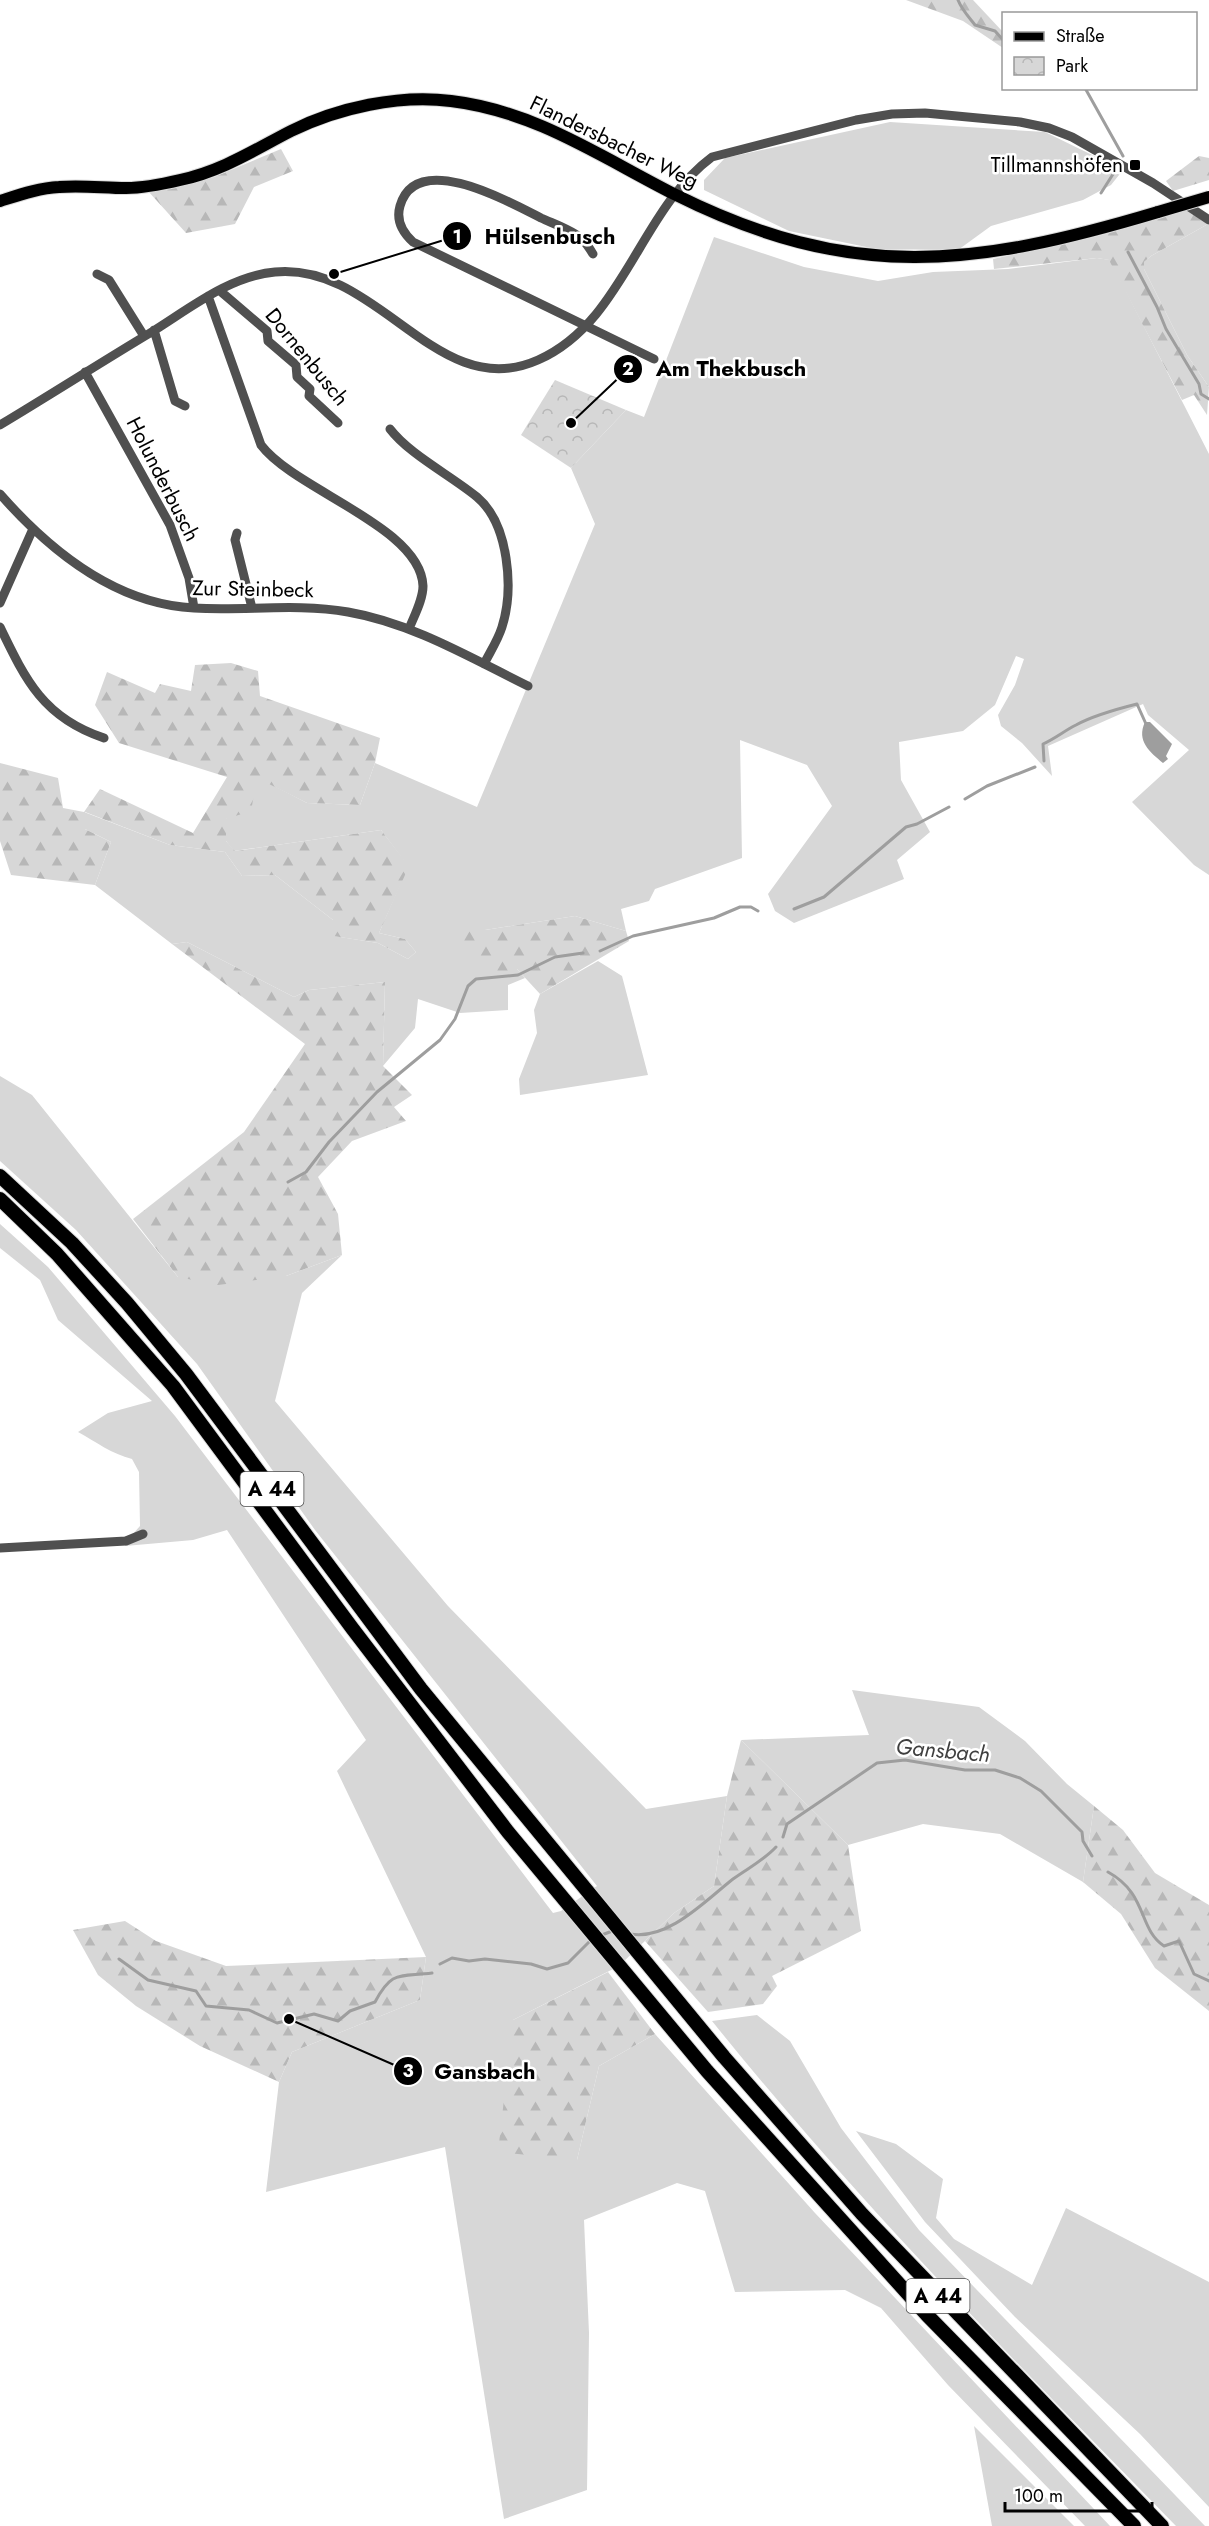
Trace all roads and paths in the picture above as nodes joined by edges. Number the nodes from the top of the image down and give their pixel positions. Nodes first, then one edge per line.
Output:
1 (674, 194) junction
2 (1209, 197) edge
3 (0, 201) edge
4 (1209, 220) edge
5 (593, 254) dead end
6 (97, 274) dead end
7 (219, 290) junction
8 (208, 296) junction
9 (584, 327) junction
10 (154, 330) junction
11 (144, 336) junction
12 (654, 359) dead end
13 (85, 372) junction
14 (185, 406) dead end
15 (338, 423) dead end
16 (0, 425) edge
17 (390, 429) dead end
18 (0, 494) edge
19 (32, 531) junction
20 (237, 532) dead end
21 (0, 603) edge
22 (194, 608) junction
23 (252, 608) junction
24 (0, 627) edge
25 (408, 629) junction
26 (484, 664) junction
27 (528, 686) dead end
28 (104, 738) dead end
29 (0, 1176) edge
30 (0, 1199) edge
31 (143, 1534) dead end
32 (0, 1548) edge
33 (1134, 2526) edge
34 (1162, 2526) edge

1 - 2 main road, Flandersbacher Weg, bridge
1 - 3 main road, Flandersbacher Weg
1 - 4 street
1 - 9 street
5 - 9 street
6 - 11 street
7 - 8 street
7 - 9 street
7 - 15 street, Dornenbusch
8 - 10 street
8 - 25 street
9 - 12 street
10 - 11 street
10 - 14 street
11 - 13 street
13 - 16 street
13 - 22 street, Holunderbusch
17 - 26 street
18 - 19 street, Zur Steinbeck
19 - 21 street
19 - 22 street, Zur Steinbeck
20 - 23 street
22 - 23 street, Zur Steinbeck
23 - 25 street, Zur Steinbeck
24 - 28 street
25 - 26 street, Zur Steinbeck
26 - 27 street, Zur Steinbeck
29 - 34 highway, A 44
30 - 33 highway, A 44
31 - 32 street

